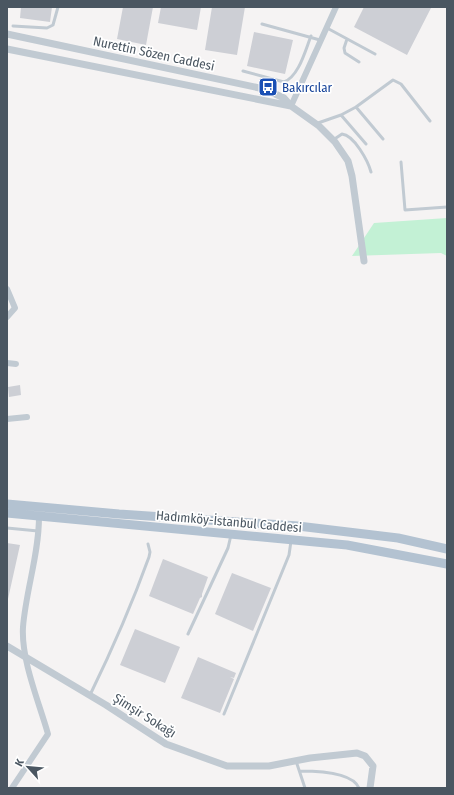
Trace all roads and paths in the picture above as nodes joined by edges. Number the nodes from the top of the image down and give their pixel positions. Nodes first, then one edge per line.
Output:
1 (58, 7) edge
2 (336, 7) edge
3 (262, 24) dead end
4 (13, 26) dead end
5 (326, 28) junction
6 (7, 34) edge
7 (311, 36) junction
8 (347, 39) junction
9 (320, 40) junction
10 (7, 49) edge
11 (375, 54) dead end
12 (359, 62) dead end
13 (243, 71) dead end
14 (291, 106) junction
15 (356, 106) junction
16 (341, 115) junction
17 (430, 121) dead end
18 (316, 124) junction
19 (383, 139) dead end
20 (333, 140) junction
21 (366, 144) dead end
22 (401, 162) dead end
23 (371, 172) dead end
24 (447, 207) edge
25 (364, 261) dead end
26 (7, 290) edge
27 (7, 317) edge
28 (7, 363) edge
29 (16, 364) dead end
30 (27, 417) dead end
31 (7, 419) edge
32 (7, 504) edge
33 (7, 513) edge
34 (38, 517) junction
35 (7, 528) edge
36 (38, 531) junction
37 (231, 534) junction
38 (292, 540) junction
39 (148, 544) dead end
40 (447, 549) edge
41 (447, 564) edge
42 (188, 634) dead end
43 (7, 646) edge
44 (26, 657) junction
45 (90, 695) junction
46 (224, 714) dead end
47 (296, 761) junction
48 (300, 771) junction
49 (12, 788) edge
50 (305, 788) edge
51 (359, 788) edge
52 (370, 788) edge

1 - 4 lane
2 - 5 street
3 - 7 lane
5 - 8 lane
5 - 9 street
6 - 14 street, Nurettin Sözen Caddesi
7 - 9 lane
7 - 13 lane
8 - 11 lane
8 - 12 lane
9 - 14 street
10 - 14 street, Nurettin Sözen Caddesi
14 - 18 street, Nurettin Sözen Caddesi
15 - 16 lane
15 - 17 lane
15 - 19 lane
16 - 18 lane
16 - 21 lane
18 - 20 street, Nurettin Sözen Caddesi
20 - 23 lane
20 - 25 street, Nurettin Sözen Caddesi
22 - 24 lane
26 - 27 street
28 - 29 street
30 - 31 street
32 - 40 main road, Hadımköy-İstanbul Caddesi
33 - 34 main road, Hadımköy-İstanbul Caddesi
34 - 36 street
34 - 37 main road, Hadımköy-İstanbul Caddesi
35 - 36 lane
36 - 44 street
37 - 38 main road, Hadımköy-İstanbul Caddesi
37 - 42 lane
38 - 41 main road, Hadımköy-İstanbul Caddesi
38 - 46 lane
39 - 45 lane
43 - 44 street, Şimşir Sokağı
44 - 45 street, Şimşir Sokağı
44 - 49 street
45 - 47 street, Şimşir Sokağı
47 - 48 lane
47 - 52 street, Şimşir Sokağı
48 - 50 lane
48 - 51 lane

